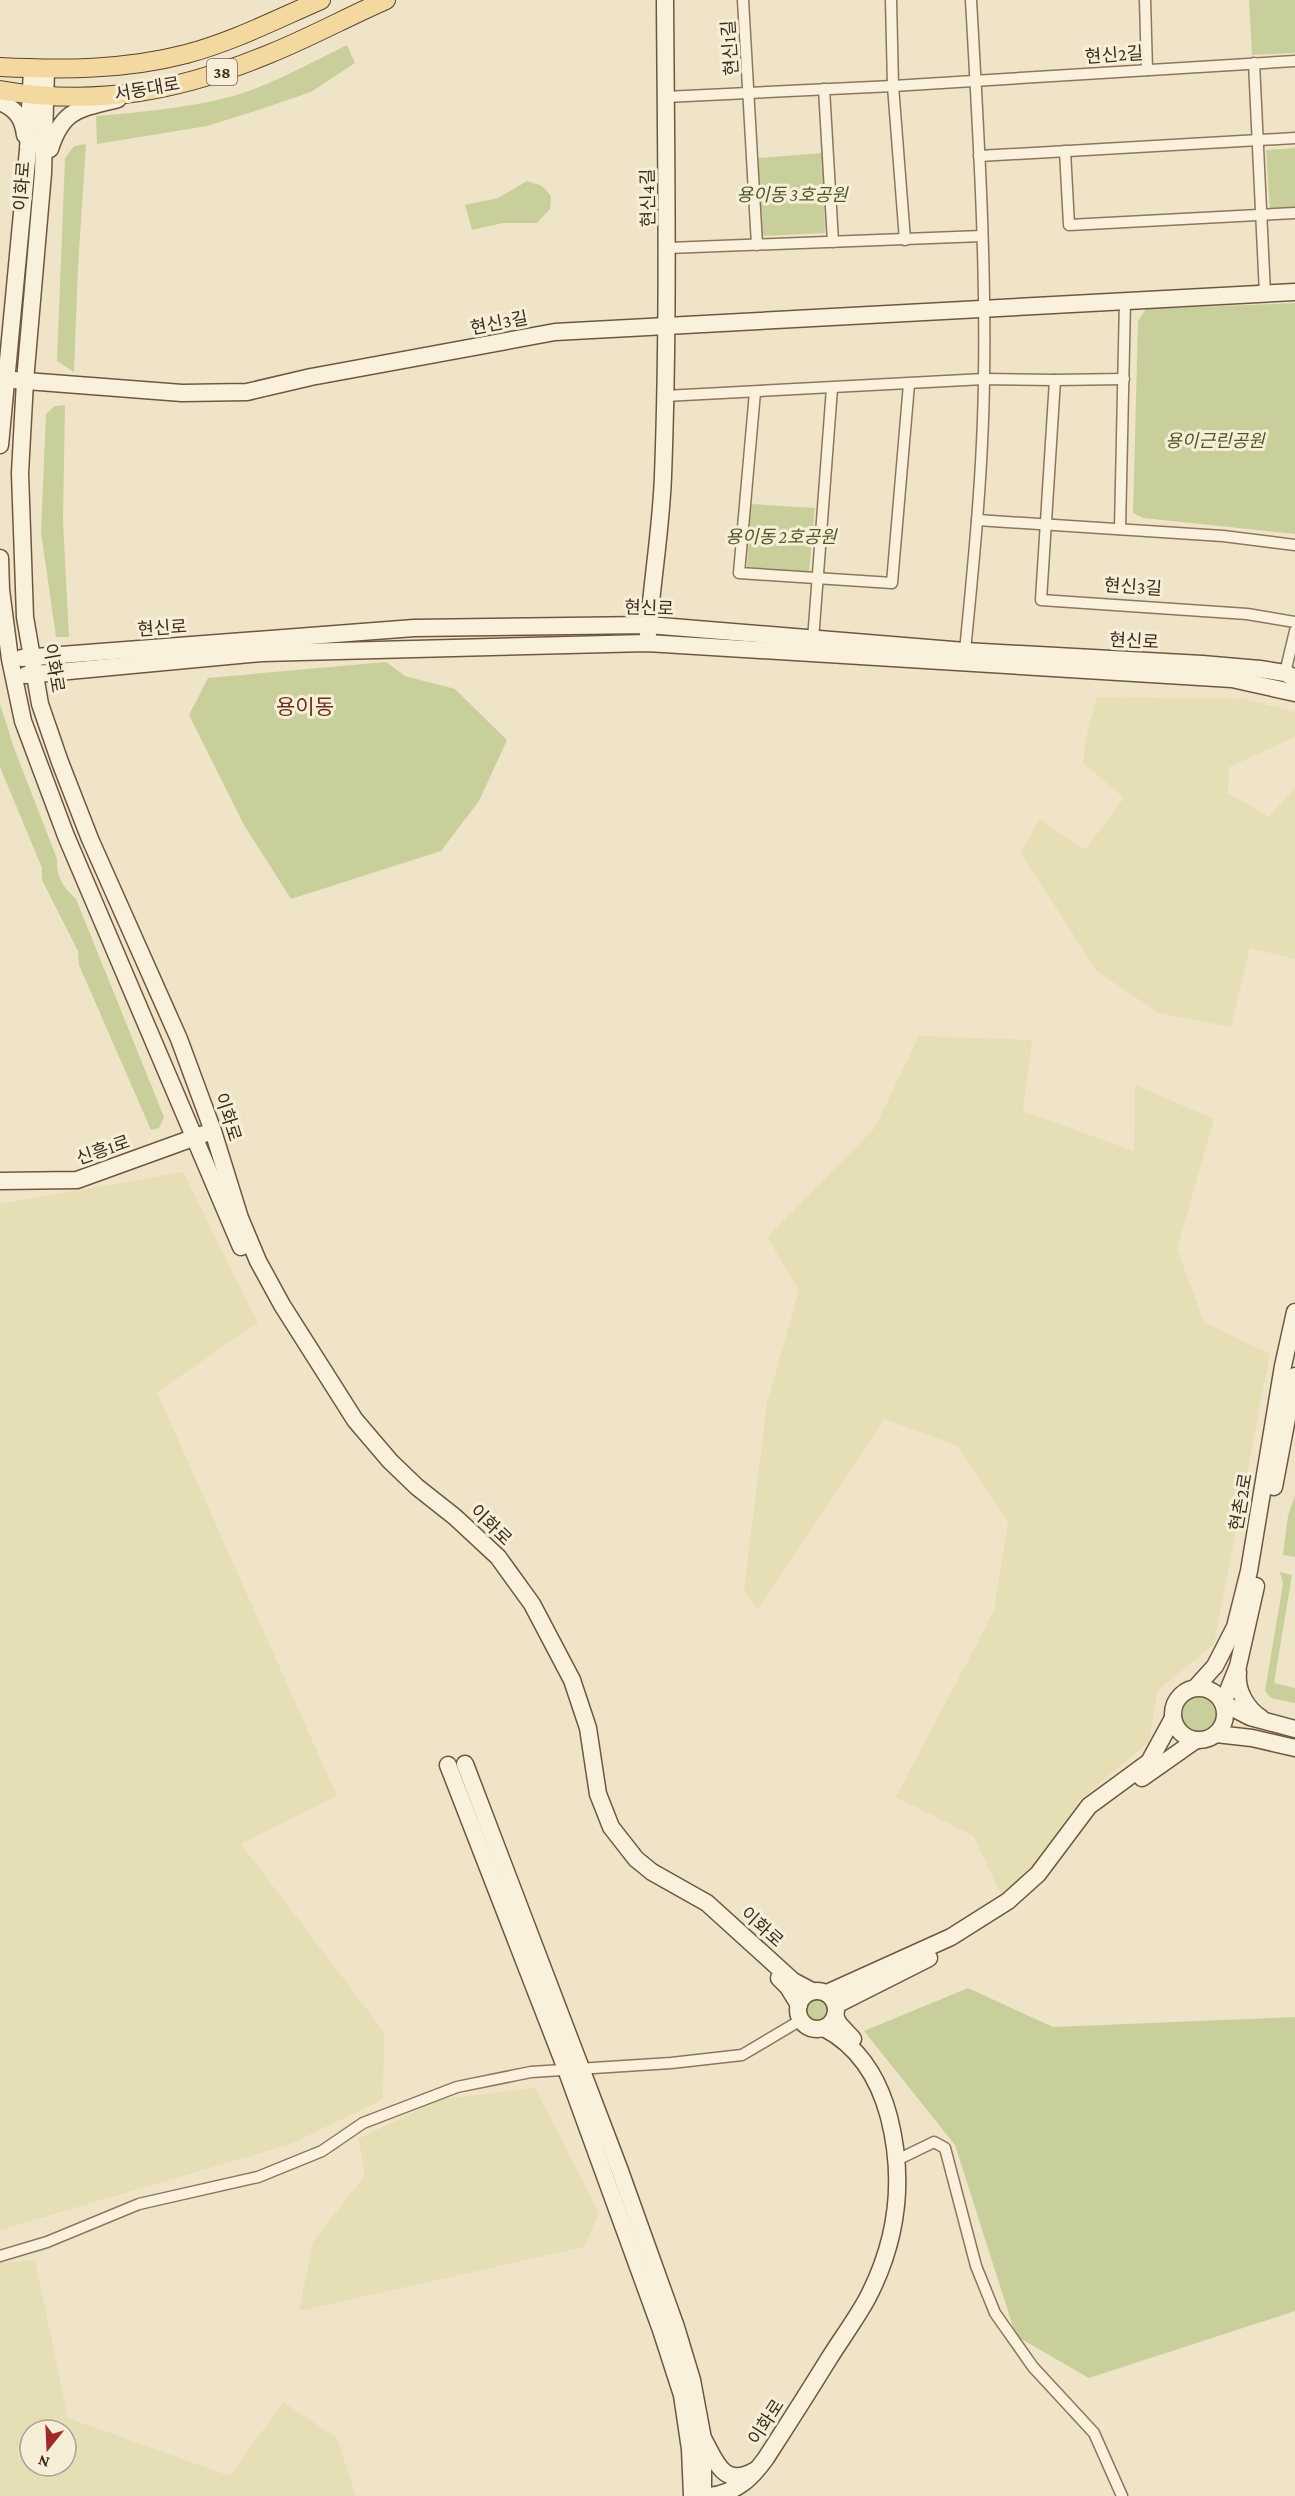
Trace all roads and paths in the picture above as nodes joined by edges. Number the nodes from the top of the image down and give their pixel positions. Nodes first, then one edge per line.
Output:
1 (321, 0) edge
2 (386, 0) edge
3 (665, 0) edge
4 (743, 0) edge
5 (891, 0) edge
6 (971, 0) edge
7 (1145, 0) edge
8 (1295, 61) edge
9 (1254, 63) junction
10 (0, 65) edge
11 (39, 69) junction
12 (1147, 70) junction
13 (976, 81) junction
14 (893, 86) junction
15 (824, 89) junction
16 (0, 91) edge
17 (750, 93) junction
18 (137, 94) junction
19 (33, 96) junction
20 (665, 97) junction
21 (0, 102) edge
22 (1295, 138) edge
23 (1258, 140) junction
24 (28, 150) junction
25 (1065, 151) junction
26 (979, 156) junction
27 (43, 172) junction
28 (1295, 213) edge
29 (1261, 214) junction
30 (982, 236) junction
31 (905, 240) junction
32 (833, 242) junction
33 (757, 245) junction
34 (668, 248) junction
35 (1295, 292) edge
36 (1265, 294) junction
37 (1125, 301) junction
38 (984, 308) junction
39 (666, 325) junction
40 (3, 379) edge
41 (984, 379) junction
42 (1124, 379) junction
43 (1055, 380) junction
44 (25, 381) junction
45 (909, 384) junction
46 (832, 388) junction
47 (755, 392) junction
48 (665, 396) junction
49 (0, 445) edge
50 (977, 520) junction
51 (1046, 526) junction
52 (1120, 529) junction
53 (1295, 545) edge
54 (0, 558) edge
55 (819, 579) junction
56 (1295, 622) edge
57 (648, 625) junction
58 (1295, 631) edge
59 (813, 640) junction
60 (647, 643) junction
61 (965, 651) junction
62 (33, 657) junction
63 (5, 660) edge
64 (36, 674) junction
65 (1290, 676) edge
66 (14, 677) junction
67 (1295, 693) edge
68 (213, 1131) junction
69 (195, 1137) junction
70 (0, 1181) edge
71 (1295, 1312) edge
72 (1291, 1370) edge
73 (1238, 1666) junction
74 (1196, 1687) junction
75 (1223, 1703) junction
76 (1173, 1718) junction
77 (1267, 1723) junction
78 (1295, 1729) edge
79 (1216, 1734) junction
80 (1196, 1740) junction
81 (1295, 1748) edge
82 (465, 1764) dead end
83 (448, 1765) dead end
84 (827, 2007) junction
85 (800, 2013) junction
86 (573, 2069) junction
87 (901, 2159) junction
88 (0, 2256) edge
89 (703, 2439) junction
90 (760, 2468) junction
91 (736, 2495) edge
92 (692, 2496) edge
93 (703, 2496) edge
94 (710, 2496) edge
95 (1122, 2496) edge

1 - 11 main road, 서동대로 / 38
2 - 18 main road, 서동대로 / 38
3 - 20 street, 현신4길
4 - 17 street, 현신1길
5 - 14 street
6 - 13 street
7 - 12 street
8 - 9 street, 현신2길
9 - 12 street, 현신2길
9 - 23 street
10 - 11 main road, 서동대로
11 - 19 street
12 - 13 street, 현신2길
13 - 14 street, 현신2길
13 - 26 street
14 - 15 street, 현신2길
14 - 31 street
15 - 17 street, 현신2길
15 - 32 street
16 - 19 main road, 서동대로 / 38
17 - 20 street, 현신2길
17 - 33 street
18 - 19 main road, 서동대로 / 38
18 - 27 street
19 - 24 street
19 - 27 street, 이화로
20 - 34 street, 현신4길
21 - 24 street
22 - 23 street
23 - 25 street
23 - 29 street
24 - 40 street
25 - 26 street
25 - 29 street
26 - 30 street
27 - 44 street, 이화로
28 - 29 street
29 - 36 street
30 - 31 street
30 - 38 street
31 - 32 street
32 - 33 street
33 - 34 street
34 - 39 street, 현신4길
35 - 36 street, 현신3길
36 - 37 street, 현신3길
37 - 38 street, 현신3길
37 - 42 street
38 - 39 street, 현신3길
38 - 41 street
39 - 44 street, 현신3길
39 - 48 street, 현신4길
40 - 44 street, 현신3길
40 - 49 street
41 - 43 street
41 - 45 street
41 - 50 street
42 - 43 street
42 - 52 street
43 - 51 street, 현신3길
44 - 62 street, 이화로
45 - 46 street
45 - 55 street
46 - 47 street
46 - 55 street
47 - 48 street
47 - 55 street
48 - 57 street, 현신4길
50 - 51 street
50 - 61 street
51 - 52 street
51 - 56 street, 현신3길
52 - 53 street
54 - 63 street
55 - 59 street
57 - 59 street, 현신로
57 - 60 street, 현신4길
57 - 62 street, 현신로
58 - 65 street
59 - 61 street, 현신로
60 - 64 street, 현신로
60 - 67 street, 현신로
61 - 65 street, 현신로
62 - 63 street, 현신로
62 - 64 street, 이화로
63 - 66 street, 이화로
64 - 66 street, 현신로
64 - 68 street, 이화로
66 - 69 street, 이화로
68 - 69 street, 신흥1로
68 - 84 street, 이화로
69 - 70 street, 신흥1로
69 - 85 street, 이화로
71 - 72 street, 현촌2로
72 - 73 street, 현촌2로
72 - 74 street, 현촌2로
73 - 75 street, 현촌2로
73 - 77 street
74 - 75 street
74 - 76 street
75 - 77 street
75 - 79 street
76 - 80 street
76 - 84 street
77 - 78 street
79 - 80 street
79 - 81 street
80 - 84 street
82 - 86 street
83 - 86 street
84 - 85 street
84 - 85 street
84 - 87 street, 이화로
85 - 86 street
86 - 88 street
86 - 89 street
86 - 92 street
87 - 90 street, 이화로
87 - 91 street
87 - 95 street
89 - 90 street
89 - 93 street
90 - 94 street, 이화로

